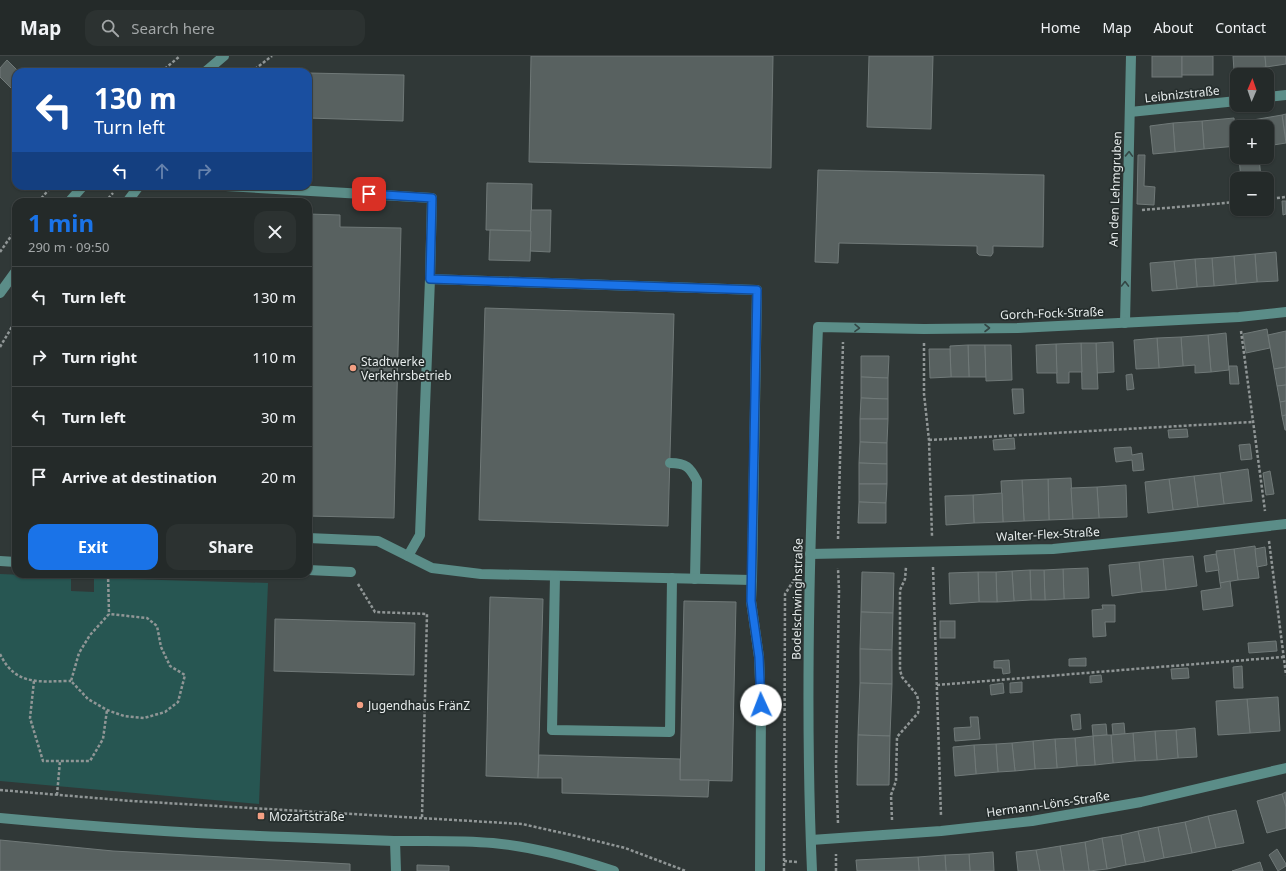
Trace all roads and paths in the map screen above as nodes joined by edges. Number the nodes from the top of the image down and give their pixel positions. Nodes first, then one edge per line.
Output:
1 (180, 56) edge
2 (224, 56) edge
3 (272, 56) edge
4 (1131, 56) edge
5 (166, 68) edge
6 (210, 68) edge
7 (256, 68) edge
8 (1286, 95) edge
9 (1274, 96) edge
10 (1230, 102) edge
11 (1130, 112) junction
12 (48, 190) edge
13 (80, 190) edge
14 (295, 190) edge
15 (1286, 197) edge
16 (42, 198) edge
17 (72, 198) edge
18 (1274, 198) edge
19 (1230, 203) edge
20 (1127, 212) junction
21 (12, 235) edge
22 (0, 252) edge
23 (12, 276) edge
24 (430, 279) junction
25 (0, 293) edge
26 (1286, 312) edge
27 (1239, 317) junction
28 (1125, 323) junction
29 (12, 326) edge
30 (818, 327) joint
31 (843, 327) junction
32 (924, 329) junction
33 (0, 346) edge
34 (1252, 422) junction
35 (929, 440) junction
36 (670, 463) dead end
37 (1286, 524) edge
38 (1267, 527) junction
39 (312, 538) edge
40 (932, 551) junction
41 (906, 552) junction
42 (810, 554) junction
43 (838, 554) junction
44 (408, 556) junction
45 (0, 561) edge
46 (12, 562) edge
47 (312, 570) edge
48 (351, 572) joint
49 (555, 576) junction
50 (108, 578) edge
51 (672, 578) junction
52 (695, 579) junction
53 (752, 580) junction
54 (110, 614) junction
55 (0, 654) edge
56 (1283, 657) junction
57 (1286, 675) edge
58 (34, 681) junction
59 (71, 681) junction
60 (937, 685) junction
61 (107, 710) junction
62 (60, 761) junction
63 (1286, 768) edge
64 (0, 790) edge
65 (57, 795) junction
66 (0, 818) edge
67 (422, 818) junction
68 (941, 831) junction
69 (892, 835) junction
70 (836, 838) junction
71 (811, 840) junction
72 (395, 841) junction
73 (784, 861) junction
74 (797, 862) dead end
75 (396, 871) edge
76 (614, 871) edge
77 (686, 871) edge
78 (760, 871) edge
79 (784, 871) edge
80 (812, 871) edge

1 - 5 path
2 - 6 street
3 - 7 path
4 - 11 street, An den Lehmgruben
8 - 9 street
10 - 11 street, Leibnizstraße
20 -> 11 street, An den Lehmgruben
12 - 16 path
13 - 17 street
14 - 24 street
15 - 18 path
19 - 20 path
28 -> 20 street, An den Lehmgruben
21 - 22 path
23 - 25 street
24 - 44 street
24 - 53 street
26 - 27 street, Gorch-Fock-Straße
27 - 28 street, Gorch-Fock-Straße
27 - 34 path
32 -> 28 street, Gorch-Fock-Straße
29 - 33 path
30 - 31 street, Gorch-Fock-Straße
30 - 42 street, Bodelschwinghstraße
31 -> 32 street, Gorch-Fock-Straße
31 - 43 path
32 - 35 path
34 - 35 path
34 - 38 path
35 - 40 path
36 - 52 street
37 - 38 street, Walter-Flex-Straße
38 - 40 street, Walter-Flex-Straße
38 - 56 path
39 - 44 street
40 - 41 street, Walter-Flex-Straße
40 - 60 path
41 - 43 street, Walter-Flex-Straße
41 - 69 path
42 - 43 street, Walter-Flex-Straße
42 - 71 street, Bodelschwinghstraße
42 - 73 path
43 - 70 path
44 - 49 street
45 - 46 street
47 - 48 street
48 - 67 path
49 - 51 street
49 - 51 street
50 - 54 path
51 - 52 street
52 - 53 street
53 - 78 street
54 - 59 path
54 - 61 path
55 - 58 path
56 - 57 path
56 - 60 path
58 - 59 path
58 - 62 path
59 - 61 path
60 - 68 path
61 - 62 path
62 - 65 path
63 - 68 street, Hermann-Löns-Straße
64 - 65 path
65 - 67 path
66 - 72 street
67 - 77 path
68 - 69 street, Hermann-Löns-Straße
69 - 70 street, Hermann-Löns-Straße
70 - 71 street, Hermann-Löns-Straße
71 - 80 street, Bodelschwinghstraße
72 - 75 street
72 - 76 street
73 - 74 path
73 - 79 path

